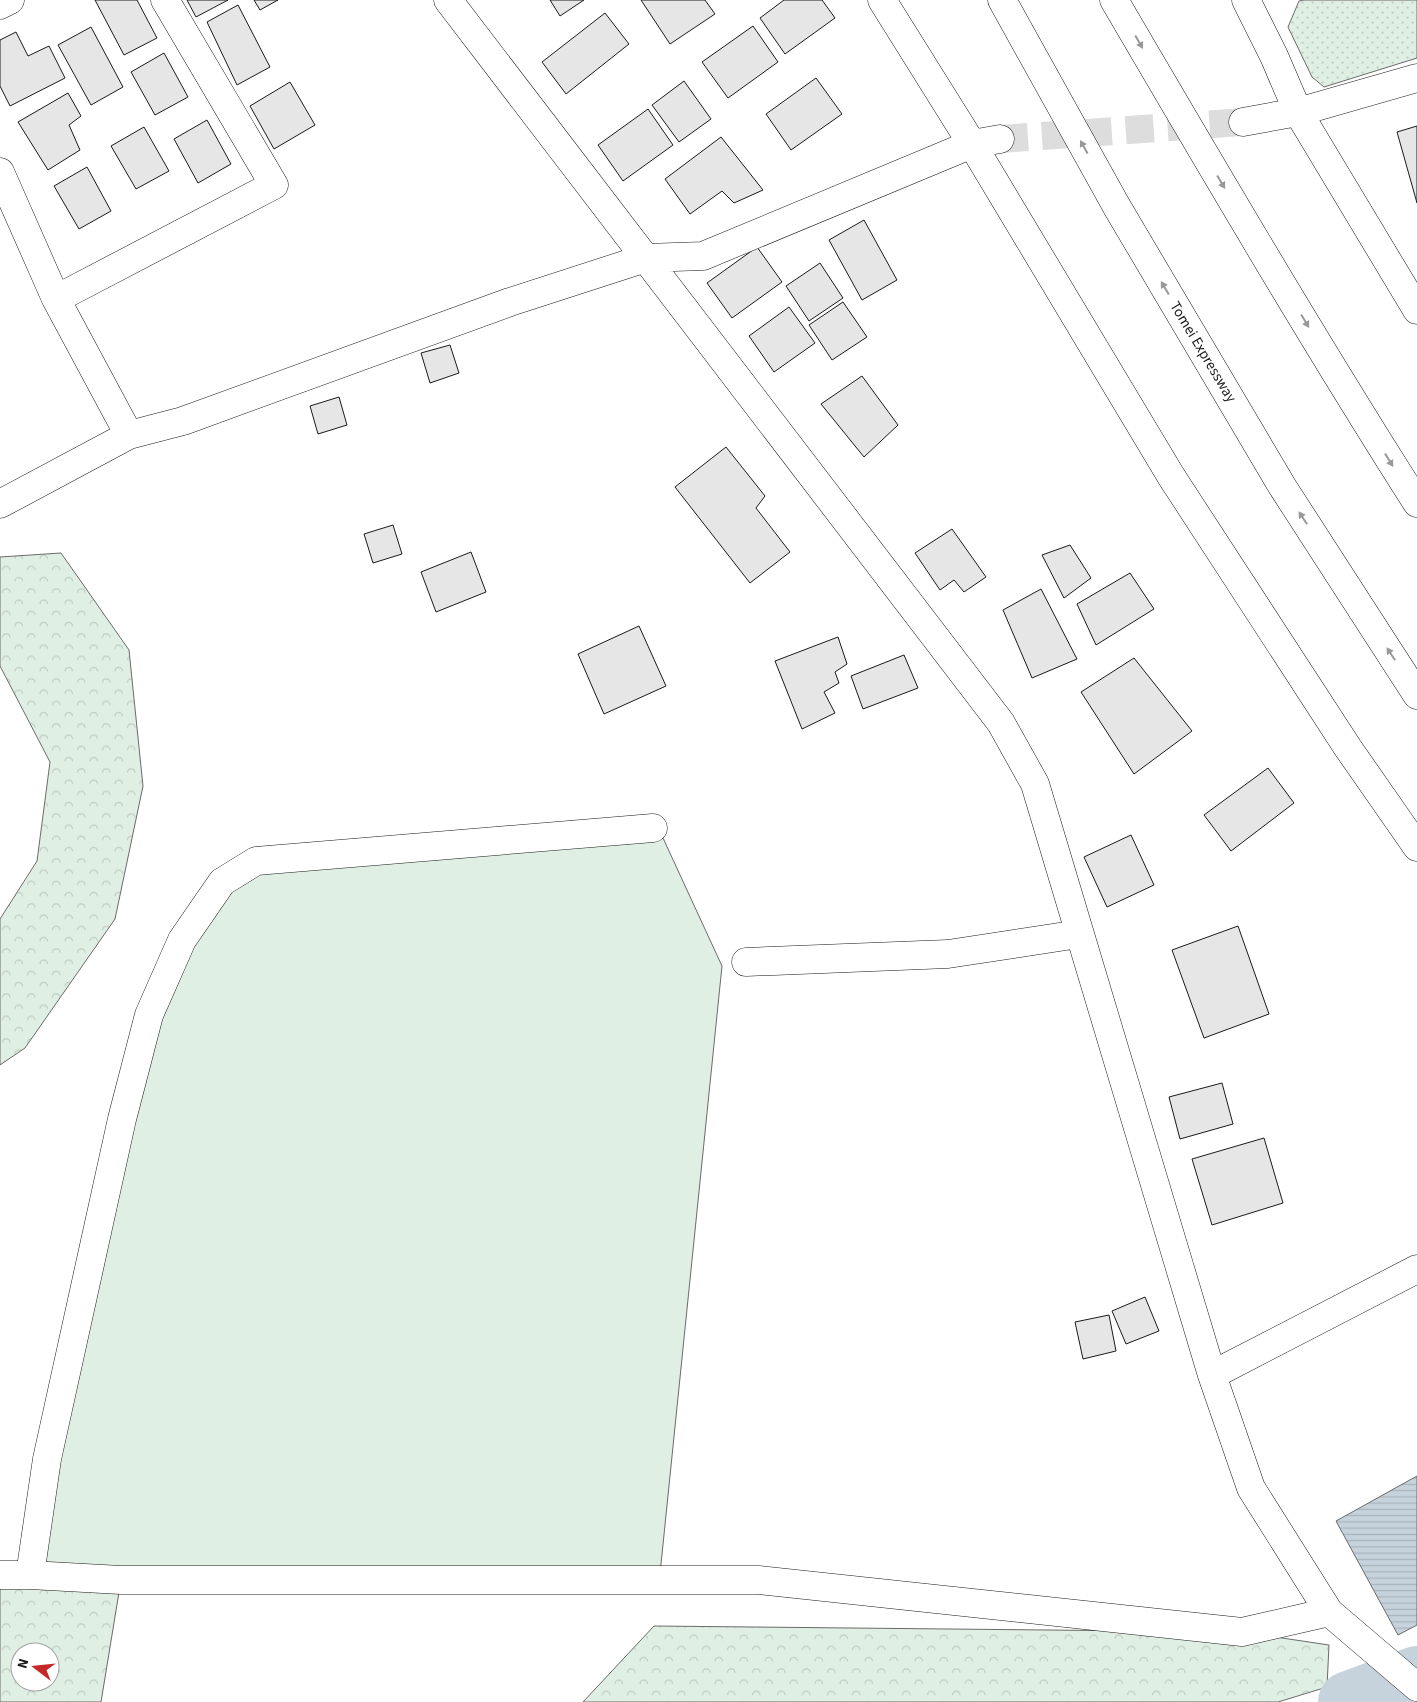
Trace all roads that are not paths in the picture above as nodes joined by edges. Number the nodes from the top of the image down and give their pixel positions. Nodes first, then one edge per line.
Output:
1 (10, 0) edge
2 (165, 0) edge
3 (448, 0) edge
4 (882, 0) edge
5 (1002, 0) edge
6 (1114, 0) edge
7 (1246, 0) edge
8 (0, 5) edge
9 (1417, 78) edge
10 (1298, 112) junction
11 (1243, 122) tunnel mouth
12 (1000, 139) tunnel mouth
13 (972, 144) junction
14 (0, 172) edge
15 (646, 258) junction
16 (56, 299) junction
17 (1417, 310) edge
18 (129, 435) junction
19 (1417, 503) edge
20 (0, 504) edge
21 (1417, 695) edge
22 (653, 828) dead end
23 (1417, 847) edge
24 (1079, 934) junction
25 (746, 962) dead end
26 (1417, 1269) edge
27 (1212, 1375) junction
28 (30, 1574) junction
29 (0, 1575) edge
30 (1329, 1612) junction
31 (1417, 1687) edge

1 - 8 main road
2 - 16 main road
3 - 15 main road
4 - 13 main road
21 -> 5 main road, Tomei Expressway
6 -> 19 main road
7 - 10 main road
9 - 10 main road
10 - 11 main road
10 - 17 main road
12 - 13 main road
13 - 15 main road
13 - 23 main road
14 - 16 main road
15 - 18 main road
15 - 24 main road
16 - 18 main road
18 - 20 main road
22 - 28 main road
24 - 25 main road
24 - 27 main road
26 - 27 main road
27 - 30 main road
28 - 29 main road
28 - 30 main road
30 - 31 main road

